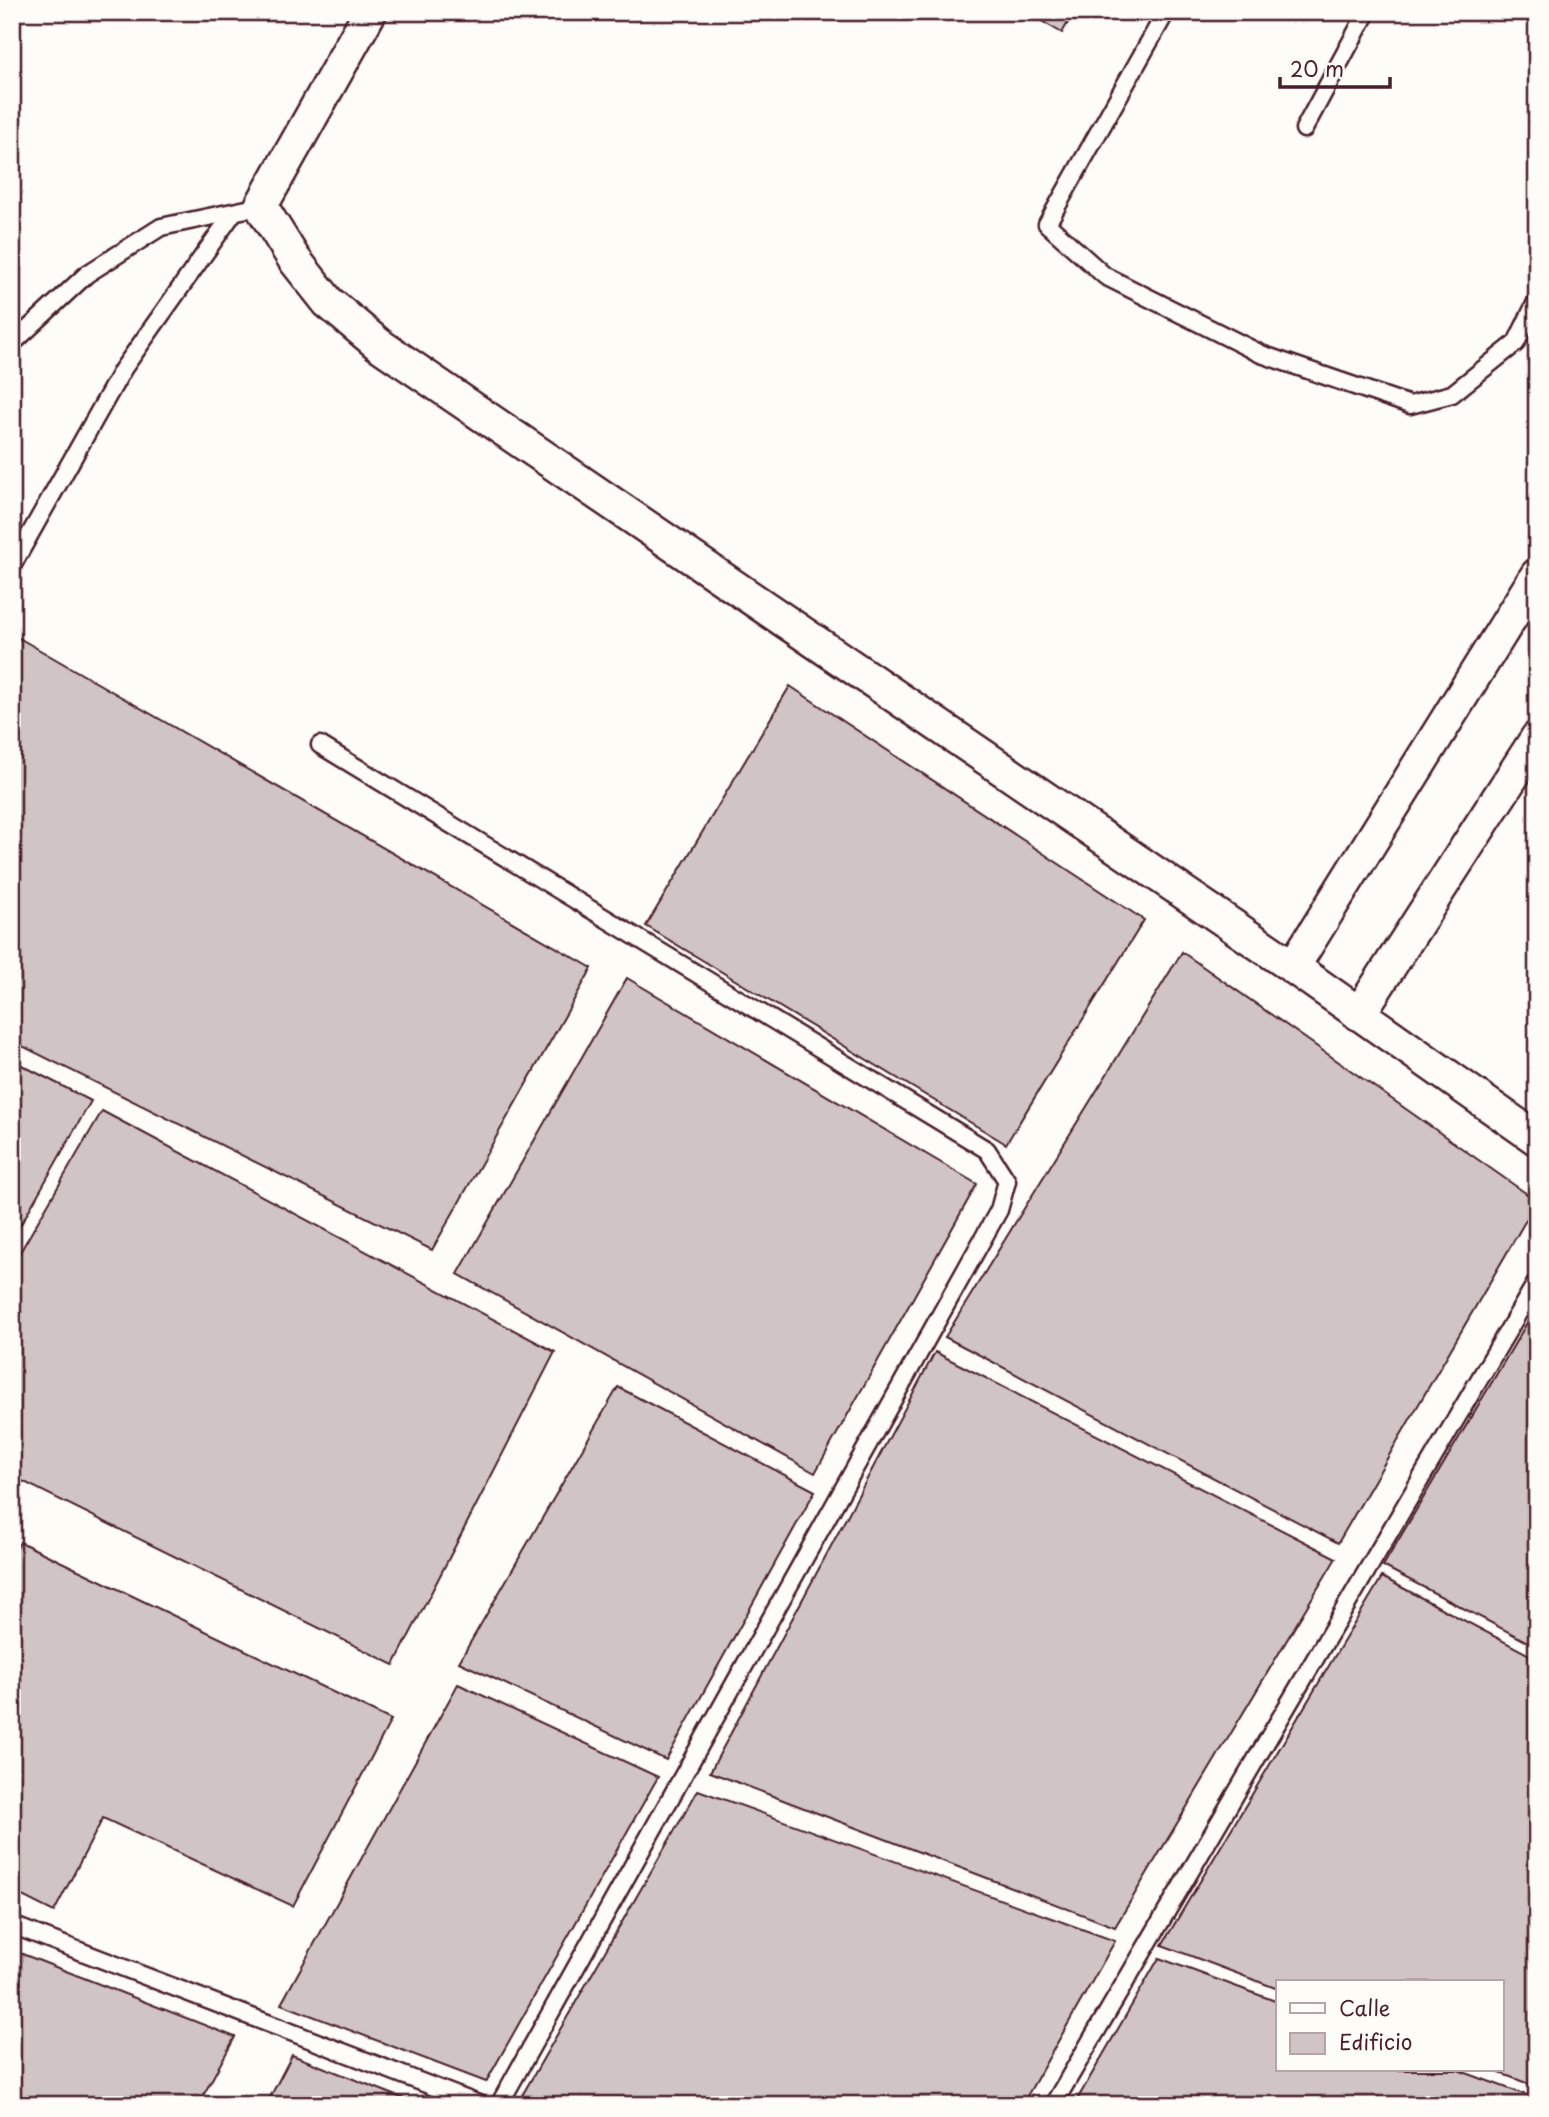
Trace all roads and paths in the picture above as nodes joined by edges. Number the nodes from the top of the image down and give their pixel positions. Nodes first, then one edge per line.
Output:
1 (370, 12) edge
2 (1166, 12) edge
3 (1367, 12) edge
4 (1304, 129) dead end
5 (247, 209) junction
6 (1537, 300) edge
7 (12, 344) edge
8 (12, 566) edge
9 (1537, 575) edge
10 (1537, 738) edge
11 (320, 745) dead end
12 (1293, 967) junction
13 (1359, 1014) junction
14 (1537, 1139) edge
15 (1537, 1281) edge
16 (12, 1925) edge
17 (481, 2105) edge
18 (499, 2105) edge
19 (1053, 2105) edge

1 - 5 street
2 - 6 lane
3 - 4 lane
5 - 7 lane
5 - 8 lane
5 - 12 street
9 - 12 street
10 - 13 street
11 - 18 lane
12 - 13 street
13 - 14 street
15 - 19 lane
16 - 17 lane

